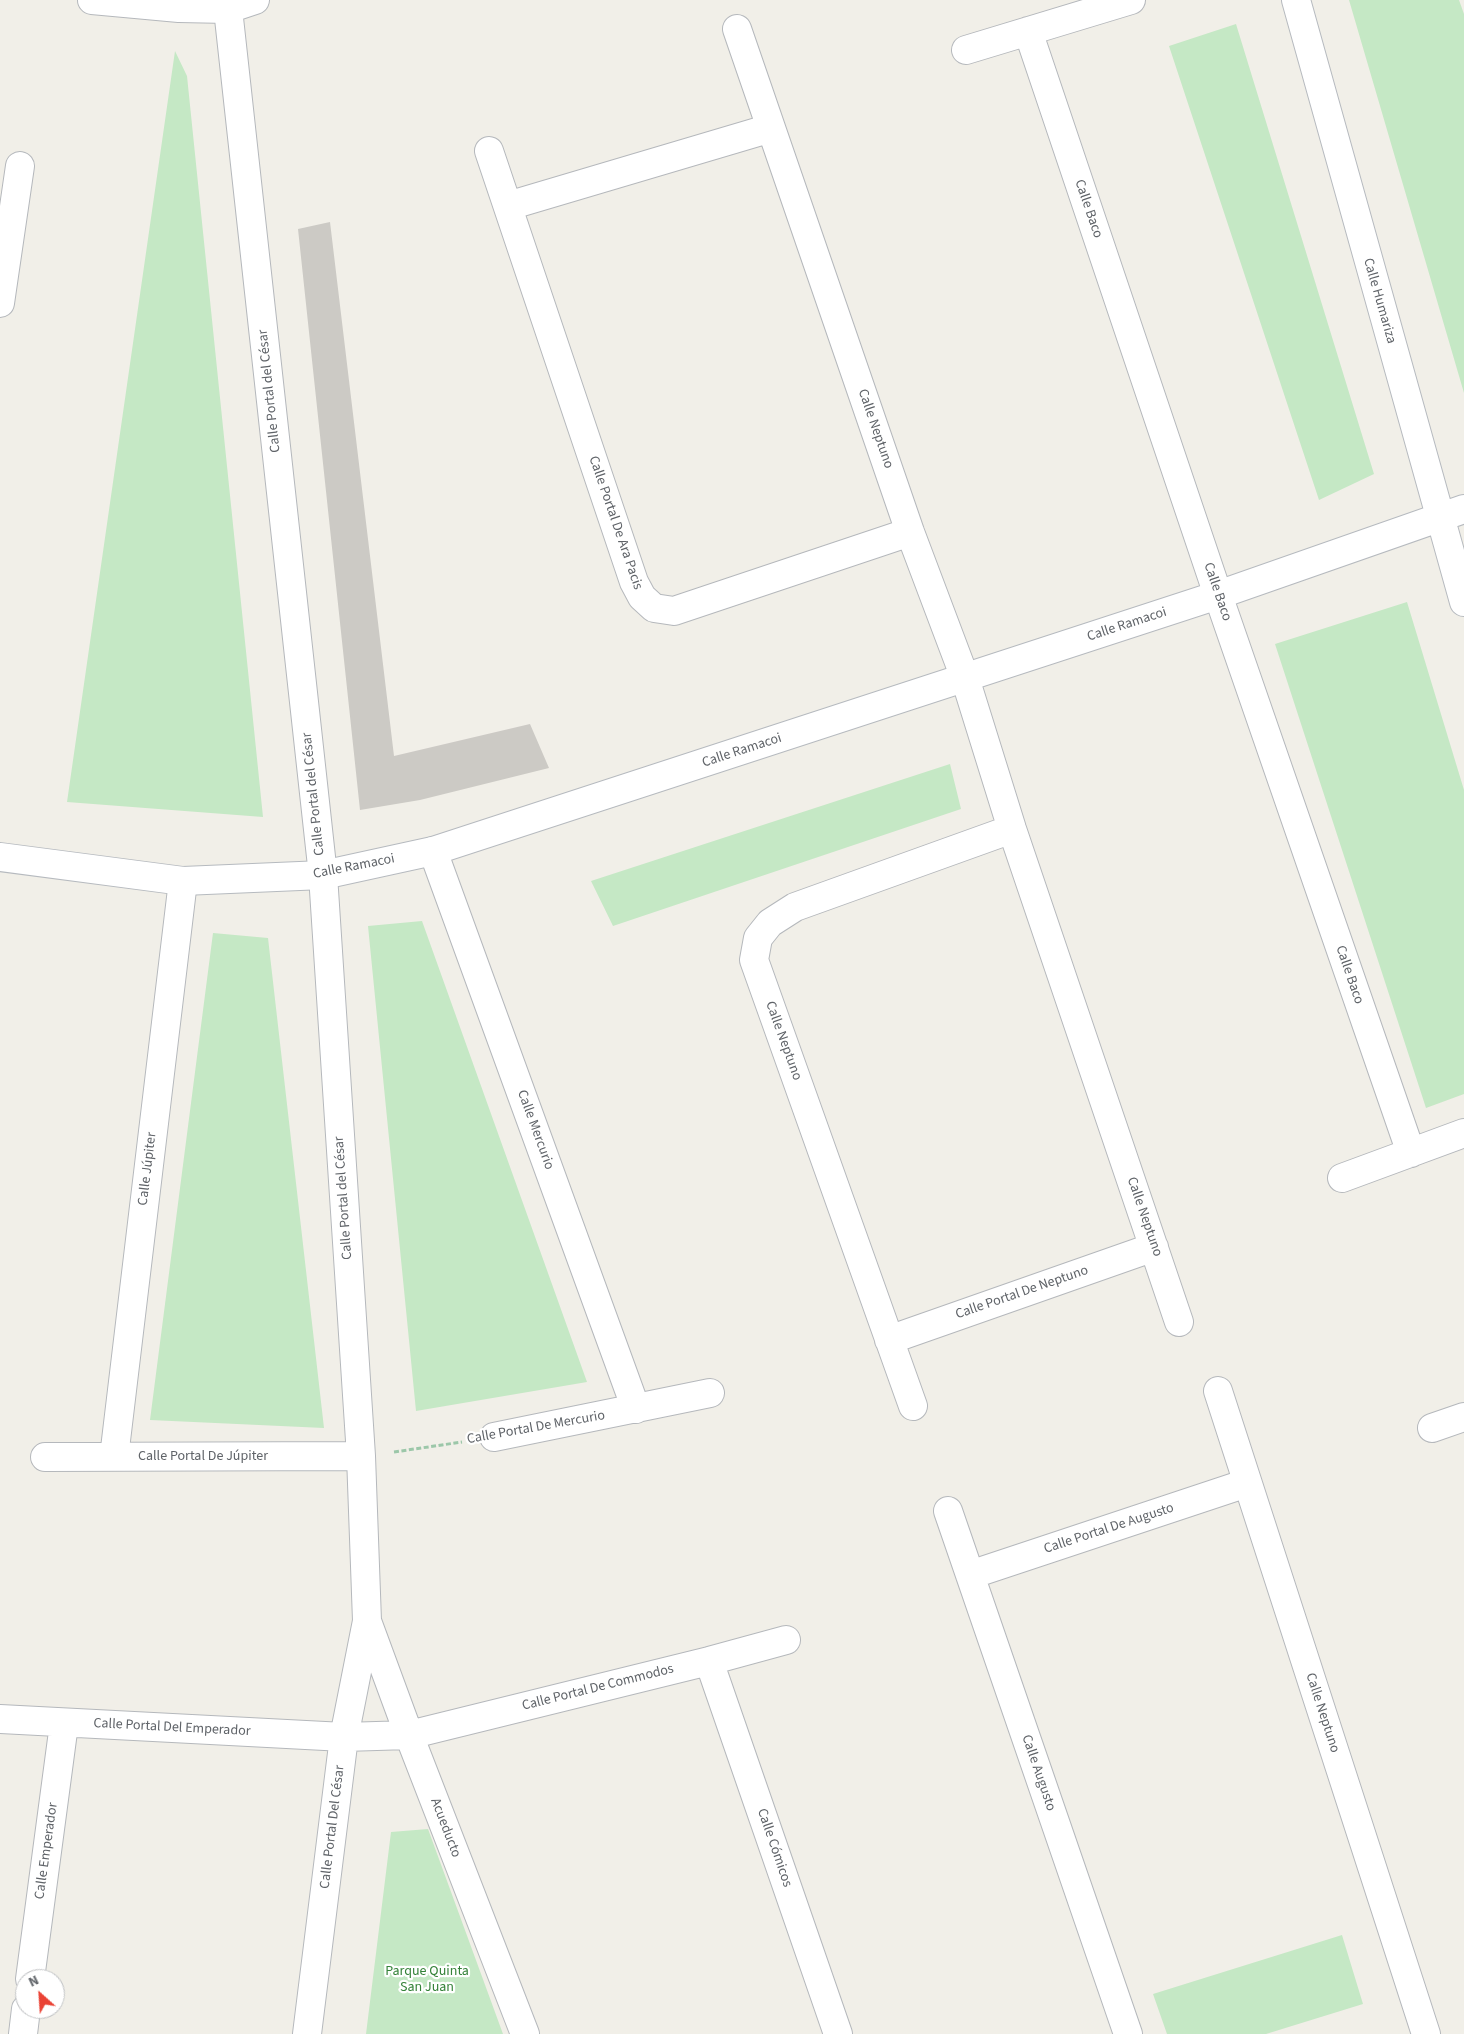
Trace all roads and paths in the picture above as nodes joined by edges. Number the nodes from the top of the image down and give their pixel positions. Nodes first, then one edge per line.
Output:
1 (92, 0) edge
2 (255, 0) edge
3 (1131, 0) edge
4 (1296, 0) edge
5 (227, 4) edge
6 (737, 28) dead end
7 (1028, 31) junction
8 (966, 50) dead end
9 (771, 128) junction
10 (489, 151) dead end
11 (20, 166) dead end
12 (508, 206) junction
13 (3, 269) edge
14 (0, 303) edge
15 (1452, 513) edge
16 (910, 532) junction
17 (1218, 595) junction
18 (1464, 602) edge
19 (965, 678) junction
20 (1012, 829) junction
21 (433, 851) junction
22 (0, 857) edge
23 (323, 875) junction
24 (183, 882) junction
25 (1464, 1133) edge
26 (1411, 1153) junction
27 (1342, 1178) dead end
28 (1154, 1247) junction
29 (1179, 1322) dead end
30 (889, 1340) junction
31 (1218, 1391) dead end
32 (710, 1393) dead end
33 (913, 1406) dead end
34 (636, 1409) junction
35 (1464, 1417) edge
36 (1432, 1428) dead end
37 (494, 1437) joint
38 (361, 1456) junction
39 (45, 1457) dead end
40 (114, 1457) junction
41 (1247, 1483) junction
42 (948, 1511) dead end
43 (970, 1575) junction
44 (367, 1621) junction
45 (786, 1640) dead end
46 (709, 1661) junction
47 (0, 1719) edge
48 (64, 1724) junction
49 (409, 1735) junction
50 (344, 1737) junction
51 (31, 1969) edge
52 (25, 2019) edge
53 (23, 2034) edge
54 (307, 2034) edge
55 (525, 2034) edge
56 (838, 2034) edge
57 (1128, 2034) edge
58 (1426, 2034) edge

1 - 5 street
2 - 5 street
3 - 7 street
4 - 15 street, Calle Humariza
5 - 23 street, Calle Portal del César
6 - 9 street, Calle Neptuno
7 - 8 street
7 - 17 street, Calle Baco
9 - 12 street
9 - 16 street, Calle Neptuno
10 - 12 street, Calle Portal De Ara Pacis
11 - 13 street
12 - 16 street, Calle Portal De Ara Pacis
13 - 14 street
15 - 17 street, Calle Ramacoi
15 - 18 street, Calle Humariza
16 - 19 street, Calle Neptuno
17 - 19 street, Calle Ramacoi
17 - 26 street, Calle Baco
19 - 20 street, Calle Neptuno
19 - 21 street, Calle Ramacoi
20 - 28 street, Calle Neptuno
20 - 30 street, Calle Neptuno
21 - 23 street, Calle Ramacoi
21 - 34 street, Calle Mercurio
22 - 24 street, Calle Ramacoi
23 - 24 street, Calle Ramacoi
23 - 38 street, Calle Portal del César
24 - 40 street, Calle Júpiter
25 - 26 street
26 - 27 street
28 - 29 street, Calle Neptuno
28 - 30 street, Calle Portal De Neptuno
30 - 33 street, Calle Neptuno
31 - 41 street, Calle Neptuno
32 - 34 street, Calle Portal De Mercurio
34 - 37 street, Calle Portal De Mercurio
35 - 36 street
37 - 38 path, Calle Portal De Mercurio
38 - 40 street, Calle Portal De Júpiter
38 - 44 street, Calle Portal del César
39 - 40 street, Calle Portal De Júpiter
41 - 43 street, Calle Portal De Augusto
41 - 58 street, Calle Neptuno
42 - 43 street, Calle Augusto
43 - 57 street, Calle Augusto
44 - 49 street, Acueducto
44 - 50 street, Calle Portal Del César
45 - 46 street, Calle Portal De Commodos
46 - 49 street, Calle Portal De Commodos
46 - 56 street, Calle Cómicos
47 - 48 street, Calle Portal Del Emperador
48 - 50 street, Calle Portal Del Emperador
48 - 51 street, Calle Emperador
49 - 50 street, Calle Portal De Commodos
49 - 55 street, Acueducto
50 - 54 street, Calle Portal Del César
52 - 53 street

